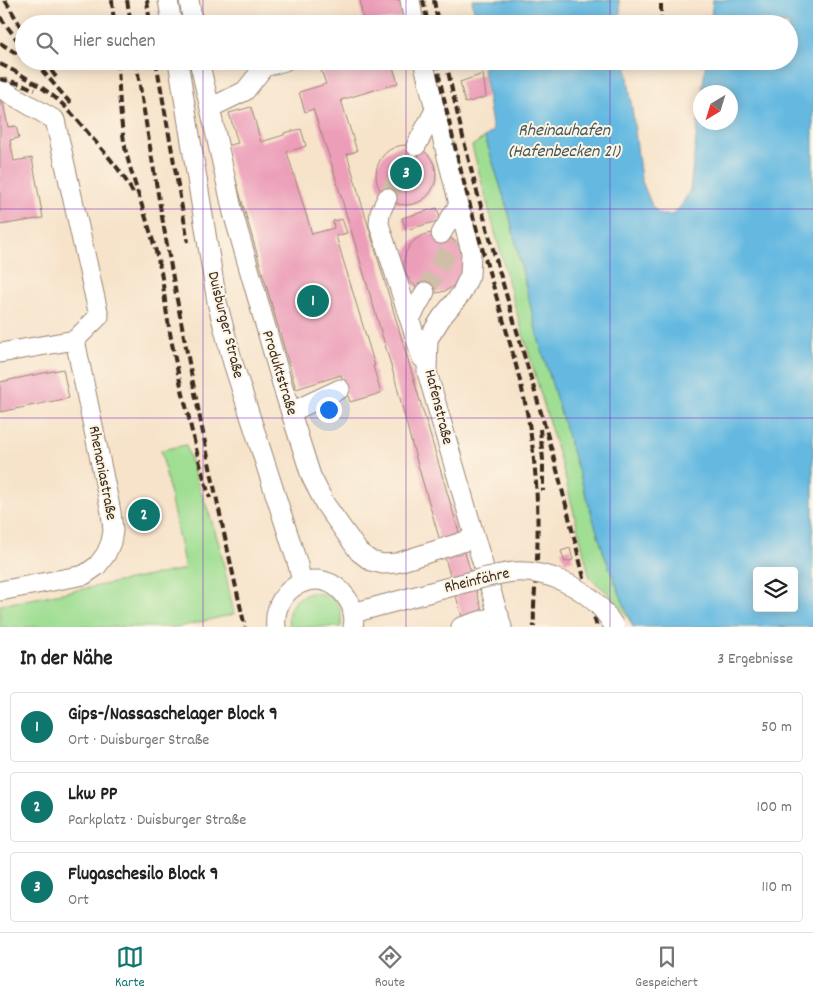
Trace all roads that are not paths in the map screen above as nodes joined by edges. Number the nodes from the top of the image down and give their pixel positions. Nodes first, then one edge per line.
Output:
1 (168, 0) edge
2 (189, 0) edge
3 (410, 0) edge
4 (170, 15) edge
5 (192, 15) edge
6 (412, 15) edge
7 (179, 70) edge
8 (201, 70) edge
9 (262, 70) edge
10 (425, 70) edge
11 (0, 88) edge
12 (210, 108) junction
13 (438, 119) junction
14 (421, 149) tunnel mouth
15 (393, 201) tunnel mouth
16 (462, 212) junction
17 (447, 238) tunnel mouth
18 (419, 288) tunnel mouth
19 (407, 311) junction
20 (75, 340) junction
21 (0, 353) edge
22 (427, 372) junction
23 (340, 390) dead end
24 (291, 412) junction
25 (475, 538) junction
26 (302, 582) junction
27 (0, 591) edge
28 (353, 620) edge
29 (501, 621) edge
30 (274, 626) edge
31 (461, 627) edge
32 (615, 627) edge

1 - 4 street
2 - 5 street
3 - 6 street
7 - 26 street, Duisburger Straße
8 - 12 street, Produktstraße
9 - 12 street
10 - 13 street, Hafenstraße
11 - 20 street
12 - 24 street, Produktstraße
13 - 14 street
13 - 16 street, Hafenstraße
15 - 19 street
16 - 17 street
16 - 22 street, Hafenstraße
18 - 19 street
19 - 22 street
20 - 21 street
20 - 27 street, Rhenaniastraße
22 - 25 street, Hafenstraße
23 - 24 street
24 - 25 street, Produktstraße
25 - 29 street, Hafenstraße
26 - 28 street
26 - 30 street
28 - 32 street, Rheinfähre, bridge
29 - 31 street

